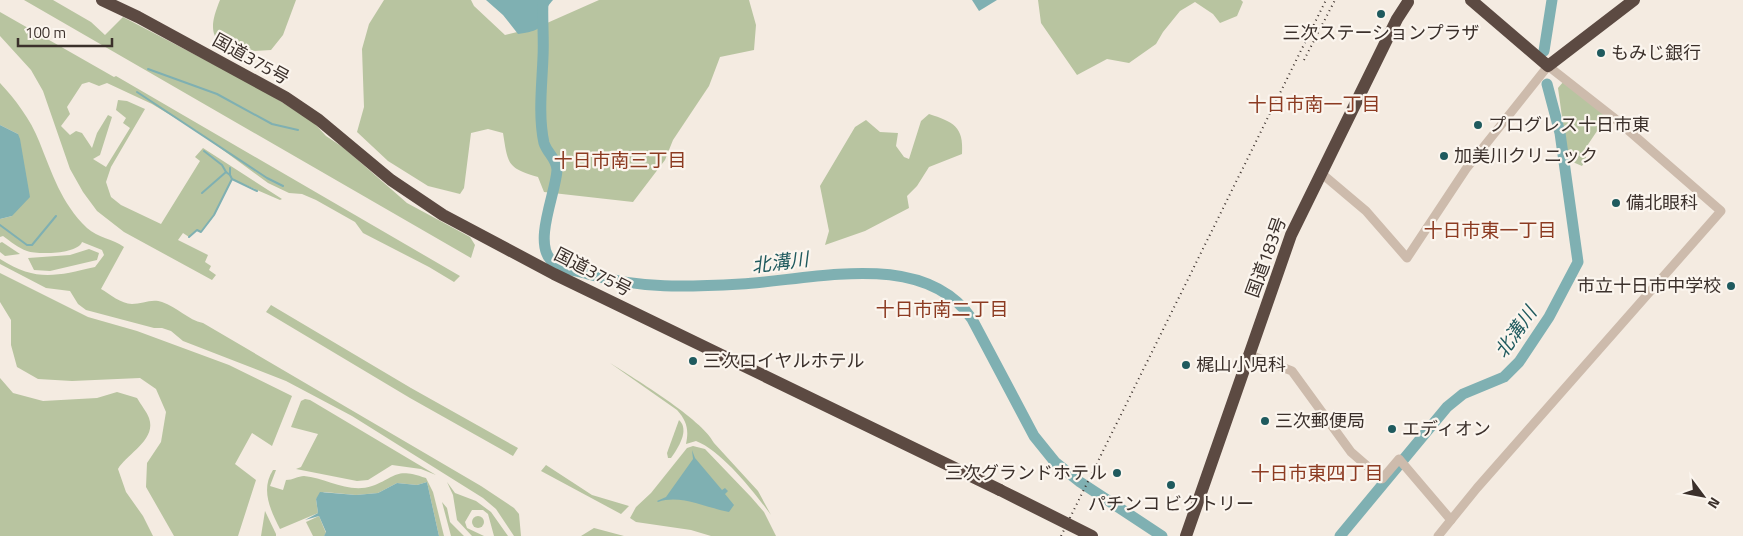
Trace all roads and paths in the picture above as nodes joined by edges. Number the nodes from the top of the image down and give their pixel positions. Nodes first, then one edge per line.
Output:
1 (102, 0) edge
2 (1471, 0) edge
3 (1634, 0) edge
4 (1409, 1) edge
5 (1548, 66) junction
6 (1323, 174) junction
7 (1253, 356) junction
8 (1192, 518) junction
9 (1451, 520) junction
10 (1092, 536) edge
11 (1180, 536) edge
12 (1186, 536) edge
13 (1195, 536) edge
14 (1438, 536) edge

1 - 10 highway, 国道375号, bridge
2 - 5 highway
3 - 5 highway
4 - 6 highway, 国道183号
5 - 6 street
5 - 9 street
6 - 7 highway, 国道183号
7 - 8 highway, 国道183号
7 - 9 street
7 - 13 highway, 国道183号
8 - 11 highway
8 - 12 highway, 国道183号
9 - 14 street

